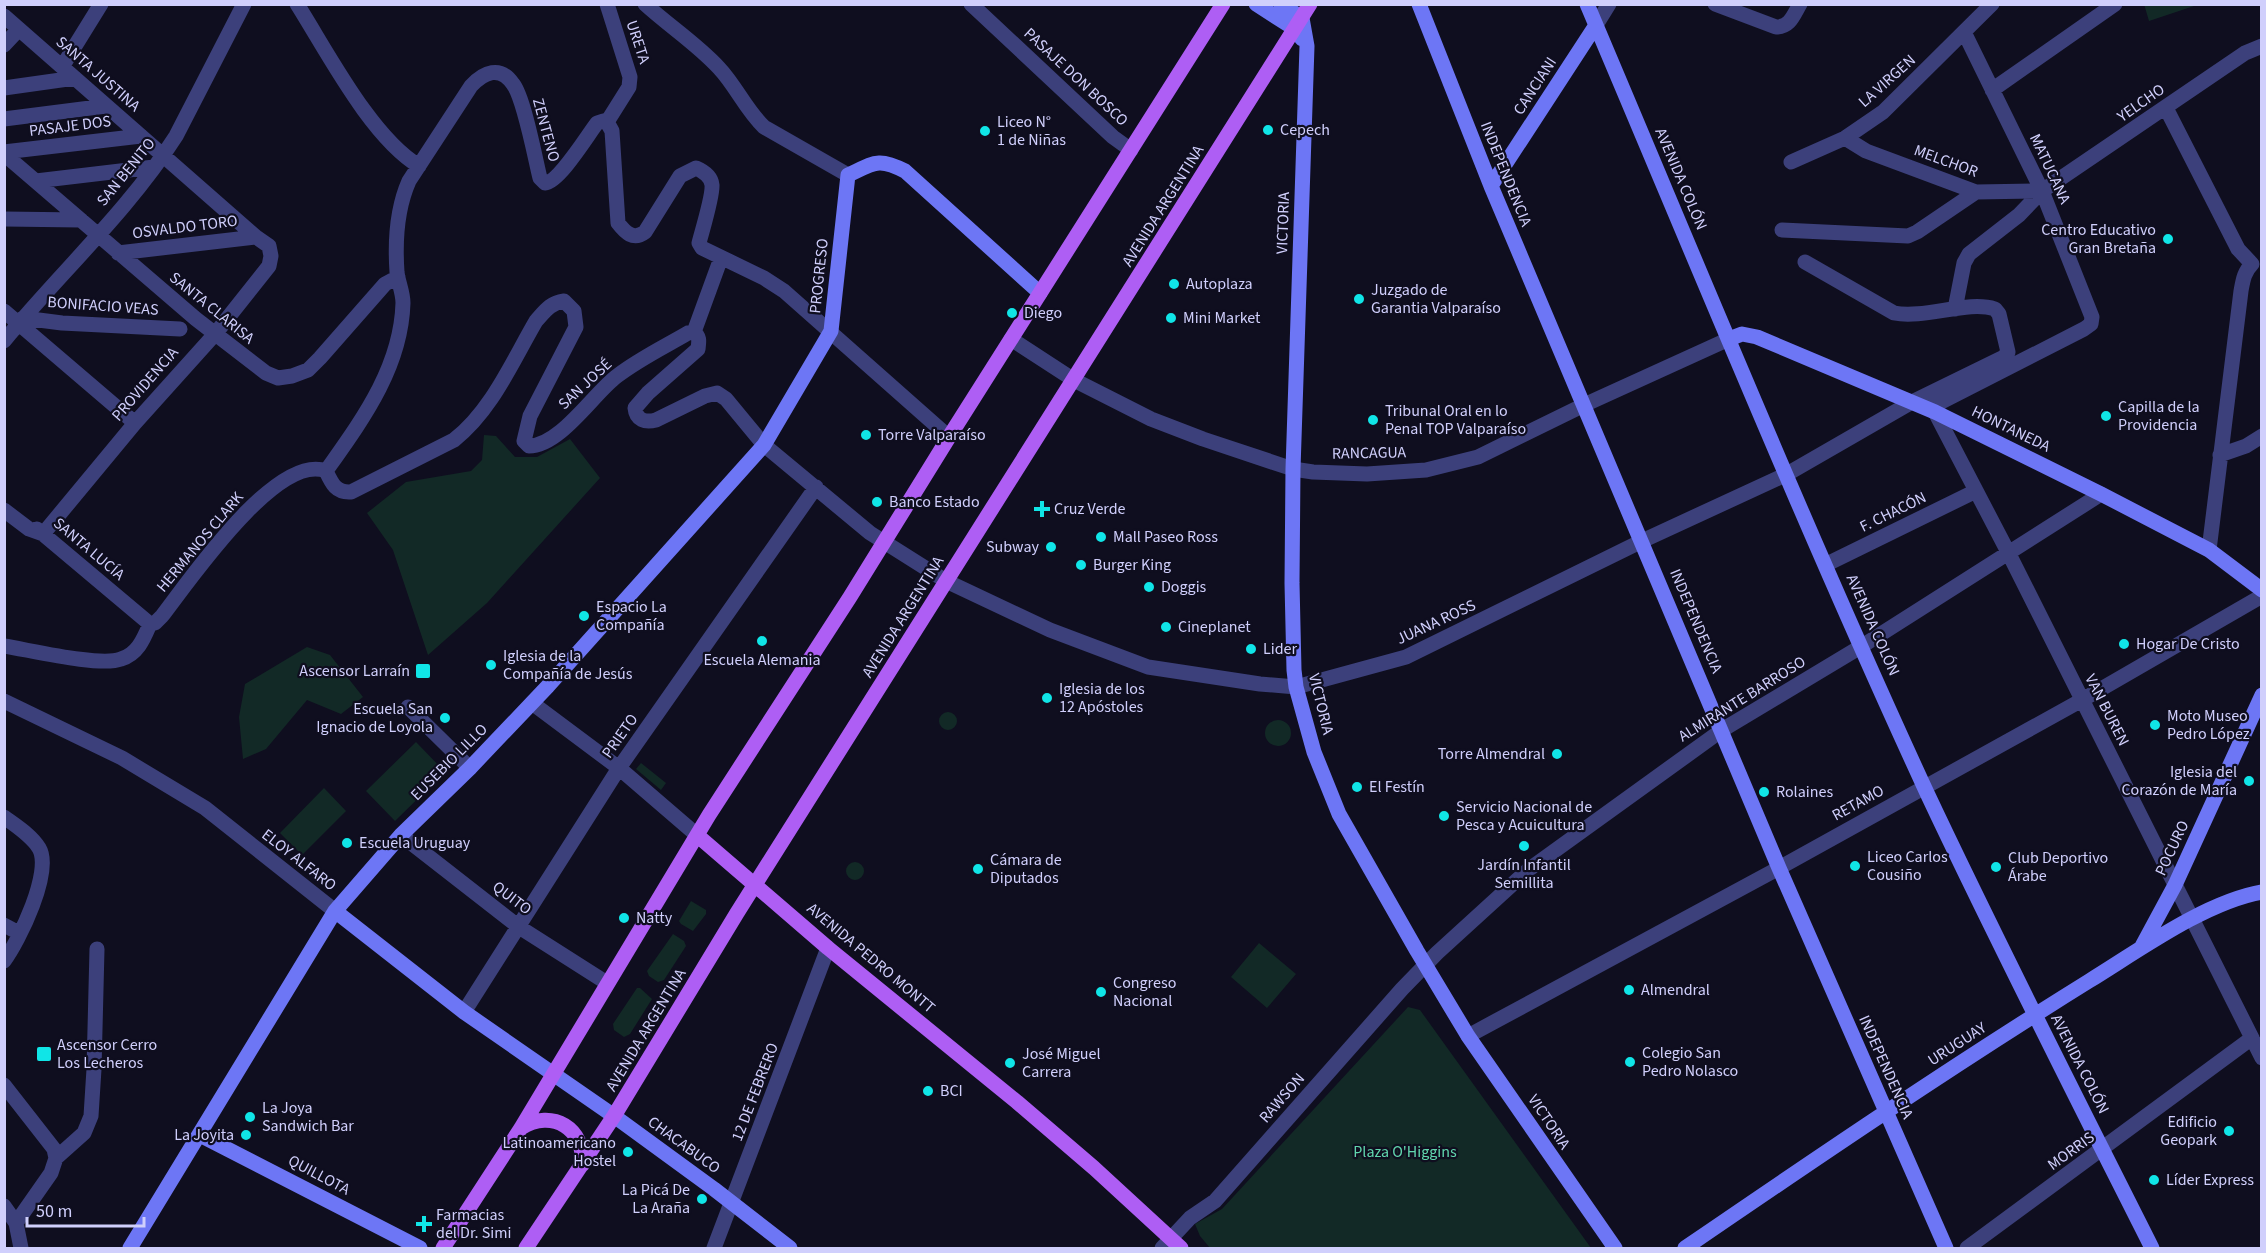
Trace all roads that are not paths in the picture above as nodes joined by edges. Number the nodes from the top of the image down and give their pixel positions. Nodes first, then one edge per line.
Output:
1 (101, 4) edge
2 (244, 4) edge
3 (297, 4) edge
4 (607, 4) edge
5 (645, 4) edge
6 (971, 4) edge
7 (1223, 4) edge
8 (1256, 4) edge
9 (1281, 4) edge
10 (1310, 4) edge
11 (1419, 4) edge
12 (1587, 4) edge
13 (1609, 4) edge
14 (1716, 4) edge
15 (1800, 4) edge
16 (1992, 4) edge
17 (2115, 4) edge
18 (4, 16) edge
19 (1299, 24) junction
20 (1596, 25) junction
21 (19, 29) junction
22 (1964, 32) junction
23 (4, 45) edge
24 (2262, 46) edge
25 (62, 67) junction
26 (75, 78) junction
27 (4, 88) edge
28 (1992, 90) junction
29 (106, 106) junction
30 (2166, 108) junction
31 (4, 120) edge
32 (607, 122) junction
33 (141, 136) junction
34 (1845, 138) junction
35 (1131, 150) junction
36 (4, 153) edge
37 (159, 161) junction
38 (1791, 162) dead end
39 (419, 166) junction
40 (848, 175) junction
41 (36, 181) junction
42 (1491, 186) junction
43 (2042, 191) junction
44 (1977, 192) junction
45 (4, 219) edge
46 (81, 220) junction
47 (1782, 230) dead end
48 (98, 236) junction
49 (256, 237) junction
50 (118, 253) junction
51 (271, 256) joint
52 (721, 258) junction
53 (1805, 262) dead end
54 (2257, 264) edge
55 (398, 277) junction
56 (1040, 293) junction
57 (1955, 309) junction
58 (4, 311) edge
59 (21, 320) junction
60 (180, 329) dead end
61 (831, 331) junction
62 (694, 332) junction
63 (215, 333) junction
64 (1011, 339) junction
65 (1729, 339) junction
66 (4, 340) edge
67 (1074, 380) junction
68 (1912, 402) junction
69 (1584, 405) junction
70 (1935, 412) junction
71 (135, 423) junction
72 (2262, 435) edge
73 (949, 437) junction
74 (764, 445) junction
75 (2220, 455) junction
76 (1293, 469) junction
77 (326, 471) junction
78 (1786, 474) junction
79 (816, 487) junction
80 (1976, 491) junction
81 (2101, 494) junction
82 (4, 502) edge
83 (4, 510) edge
84 (43, 534) junction
85 (1642, 541) junction
86 (883, 542) junction
87 (2210, 550) junction
88 (2008, 552) junction
89 (1827, 564) junction
90 (946, 581) junction
91 (2262, 590) edge
92 (2262, 596) edge
93 (150, 624) junction
94 (4, 646) edge
95 (1862, 646) junction
96 (1296, 687) junction
97 (2261, 699) edge
98 (2082, 700) junction
99 (4, 701) edge
100 (532, 703) junction
101 (408, 707) dead end
102 (1722, 730) junction
103 (470, 768) junction
104 (619, 768) junction
105 (1925, 787) junction
106 (4, 817) edge
107 (401, 835) junction
108 (698, 836) junction
109 (1779, 868) junction
110 (755, 885) junction
111 (2175, 885) junction
112 (2262, 892) edge
113 (335, 911) junction
114 (2192, 918) junction
115 (4, 925) edge
116 (519, 927) junction
117 (19, 933) junction
118 (828, 948) junction
119 (2141, 948) junction
120 (97, 949) dead end
121 (4, 961) edge
122 (1425, 965) junction
123 (607, 983) junction
124 (464, 1012) junction
125 (2035, 1014) junction
126 (1468, 1036) junction
127 (2252, 1038) junction
128 (2262, 1058) edge
129 (554, 1075) junction
130 (4, 1084) edge
131 (1887, 1112) junction
132 (614, 1116) junction
133 (521, 1128) junction
134 (200, 1135) junction
135 (2103, 1150) junction
136 (56, 1158) junction
137 (582, 1165) junction
138 (732, 1204) junction
139 (4, 1206) edge
140 (16, 1223) junction
141 (1171, 1245) edge
142 (21, 1248) edge
143 (130, 1248) edge
144 (420, 1248) edge
145 (443, 1248) edge
146 (526, 1248) edge
147 (714, 1248) edge
148 (790, 1248) edge
149 (1615, 1248) edge
150 (1685, 1248) edge
151 (1946, 1248) edge
152 (1967, 1248) edge
153 (2152, 1248) edge

1 - 25 street
2 - 37 street, SAN BENITO
3 - 39 street
4 - 32 street, URETA
5 - 40 street
6 - 35 street, PASAJE DON BOSCO
7 - 35 main road
8 - 19 street
9 - 19 street
10 - 19 main road, AVENIDA ARGENTINA
11 - 42 street, INDEPENDENCIA
12 - 20 street, AVENIDA COLÓN
13 - 20 street, CANCIANI
14 - 15 street
16 - 22 street, LA VIRGEN
17 - 28 street
18 - 21 street, SANTA JUSTINA
19 - 67 main road, AVENIDA ARGENTINA
19 - 76 street, VICTORIA
20 - 42 street, CANCIANI
20 - 65 street, AVENIDA COLÓN
21 - 23 street
21 - 25 street, SANTA JUSTINA
22 - 28 street, MATUCANA
22 - 34 street, LA VIRGEN
24 - 30 street, YELCHO
25 - 26 street, SANTA JUSTINA
26 - 27 street
26 - 29 street, SANTA JUSTINA
28 - 43 street, MATUCANA
29 - 31 street
29 - 33 street, SANTA JUSTINA
30 - 43 street, YELCHO
30 - 54 street
32 - 39 street, ZENTENO
32 - 52 street
33 - 36 street, PASAJE DOS
33 - 37 street, SANTA JUSTINA
34 - 38 street, LA VIRGEN
34 - 44 street, MELCHOR
35 - 56 main road
36 - 41 street, SANTA CLARISA
37 - 41 street
37 - 48 street, SAN BENITO
37 - 49 street, SANTA JUSTINA
39 - 55 street
40 - 56 street
40 - 61 street, PROGRESO
41 - 46 street, SANTA CLARISA
42 - 69 street, INDEPENDENCIA
43 - 44 street, MELCHOR
43 - 57 street, YELCHO
43 - 70 street, MATUCANA
44 - 47 street
45 - 46 street
46 - 48 street, SANTA CLARISA
48 - 50 street, SANTA CLARISA
48 - 59 street, SAN BENITO
49 - 50 street, OSVALDO TORO
49 - 51 street, SANTA JUSTINA
50 - 63 street, SANTA CLARISA
51 - 63 street, PROVIDENCIA
52 - 61 street
52 - 62 street
53 - 57 street
54 - 75 street
55 - 63 street, SANTA CLARISA
55 - 77 street
56 - 64 main road
57 - 68 street, JUANA ROSS
58 - 59 street
59 - 60 street, BONIFACIO VEAS
59 - 66 street, SAN BENITO
59 - 71 street
61 - 73 street
61 - 74 street, PROGRESO
62 - 74 street
62 - 77 street, SAN JOSÉ
63 - 71 street, PROVIDENCIA
64 - 67 street, RANCAGUA
64 - 73 main road
65 - 68 street, HONTANEDA
65 - 69 street, RANCAGUA
65 - 78 street, AVENIDA COLÓN
67 - 76 street, RANCAGUA
67 - 90 main road, AVENIDA ARGENTINA
68 - 70 street, HONTANEDA
68 - 78 street, JUANA ROSS
69 - 76 street, RANCAGUA
69 - 85 street, INDEPENDENCIA
70 - 80 street, VAN BUREN
70 - 81 street, HONTANEDA
71 - 84 street, PROVIDENCIA
72 - 75 street
73 - 86 main road
74 - 79 street
74 - 100 street, EUSEBIO LILLO
75 - 87 street
76 - 96 street, VICTORIA
77 - 93 street, HERMANOS CLARK
78 - 85 street, JUANA ROSS
78 - 89 street, AVENIDA COLÓN
79 - 86 street
79 - 104 street, PRIETO
80 - 88 street, VAN BUREN
80 - 89 street, F. CHACÓN
81 - 87 street, HONTANEDA
81 - 88 street, ALMIRANTE BARROSO
82 - 84 street, SANTA LUCÍA
83 - 84 street
84 - 93 street, SANTA LUCÍA
85 - 96 street, JUANA ROSS
85 - 102 street, INDEPENDENCIA
86 - 90 street
86 - 108 main road
87 - 91 street, HONTANEDA
88 - 95 street, ALMIRANTE BARROSO
88 - 98 street, VAN BUREN
89 - 95 street, AVENIDA COLÓN
90 - 96 street, JUANA ROSS
90 - 110 main road, AVENIDA ARGENTINA
92 - 98 street, RETAMO
93 - 94 street, HERMANOS CLARK
95 - 102 street, ALMIRANTE BARROSO
95 - 105 street, AVENIDA COLÓN
96 - 122 street, VICTORIA
97 - 111 street, POCURO
98 - 105 street, RETAMO
98 - 111 street, VAN BUREN
99 - 113 street, ELOY ALFARO
100 - 103 street, EUSEBIO LILLO
100 - 104 street, AVENIDA PEDRO MONTT
101 - 103 street
102 - 109 street, INDEPENDENCIA
102 - 122 street, ALMIRANTE BARROSO
103 - 107 street, EUSEBIO LILLO
104 - 108 street, AVENIDA PEDRO MONTT
104 - 116 street, PRIETO
105 - 109 street, RETAMO
105 - 125 street, AVENIDA COLÓN
106 - 117 street
107 - 113 street, EUSEBIO LILLO
107 - 116 street, QUITO
108 - 110 main road, AVENIDA PEDRO MONTT
108 - 123 main road
109 - 126 street, RETAMO
109 - 131 street, INDEPENDENCIA
110 - 118 main road, AVENIDA PEDRO MONTT
110 - 132 main road, AVENIDA ARGENTINA
111 - 114 street, VAN BUREN
111 - 119 street, POCURO
112 - 114 street, URUGUAY
113 - 124 street, ELOY ALFARO
113 - 134 street, EUSEBIO LILLO
114 - 119 street, URUGUAY
114 - 127 street, VAN BUREN
115 - 117 street
116 - 123 street, QUITO
116 - 124 street, PRIETO
117 - 121 street
118 - 138 street, 12 DE FEBRERO
118 - 141 main road, AVENIDA PEDRO MONTT
119 - 125 street, URUGUAY
120 - 136 street
122 - 126 street, VICTORIA
122 - 141 street, RAWSON
123 - 129 main road
124 - 129 street, ELOY ALFARO
125 - 131 street, URUGUAY
125 - 135 street, AVENIDA COLÓN
126 - 149 street, VICTORIA
127 - 128 street, VAN BUREN
127 - 135 street, MORRIS
129 - 132 street, CHACABUCO
129 - 133 main road
130 - 136 street
131 - 150 street, URUGUAY
131 - 151 street, INDEPENDENCIA
132 - 137 main road, AVENIDA ARGENTINA
132 - 138 street, CHACABUCO
133 - 137 main road
133 - 145 main road
134 - 143 street, EUSEBIO LILLO
134 - 144 street, QUILLOTA
135 - 152 street, MORRIS
135 - 153 street, AVENIDA COLÓN
136 - 140 street
137 - 146 main road, AVENIDA ARGENTINA
138 - 147 street, 12 DE FEBRERO
138 - 148 street, CHACABUCO
139 - 140 street
140 - 142 street

